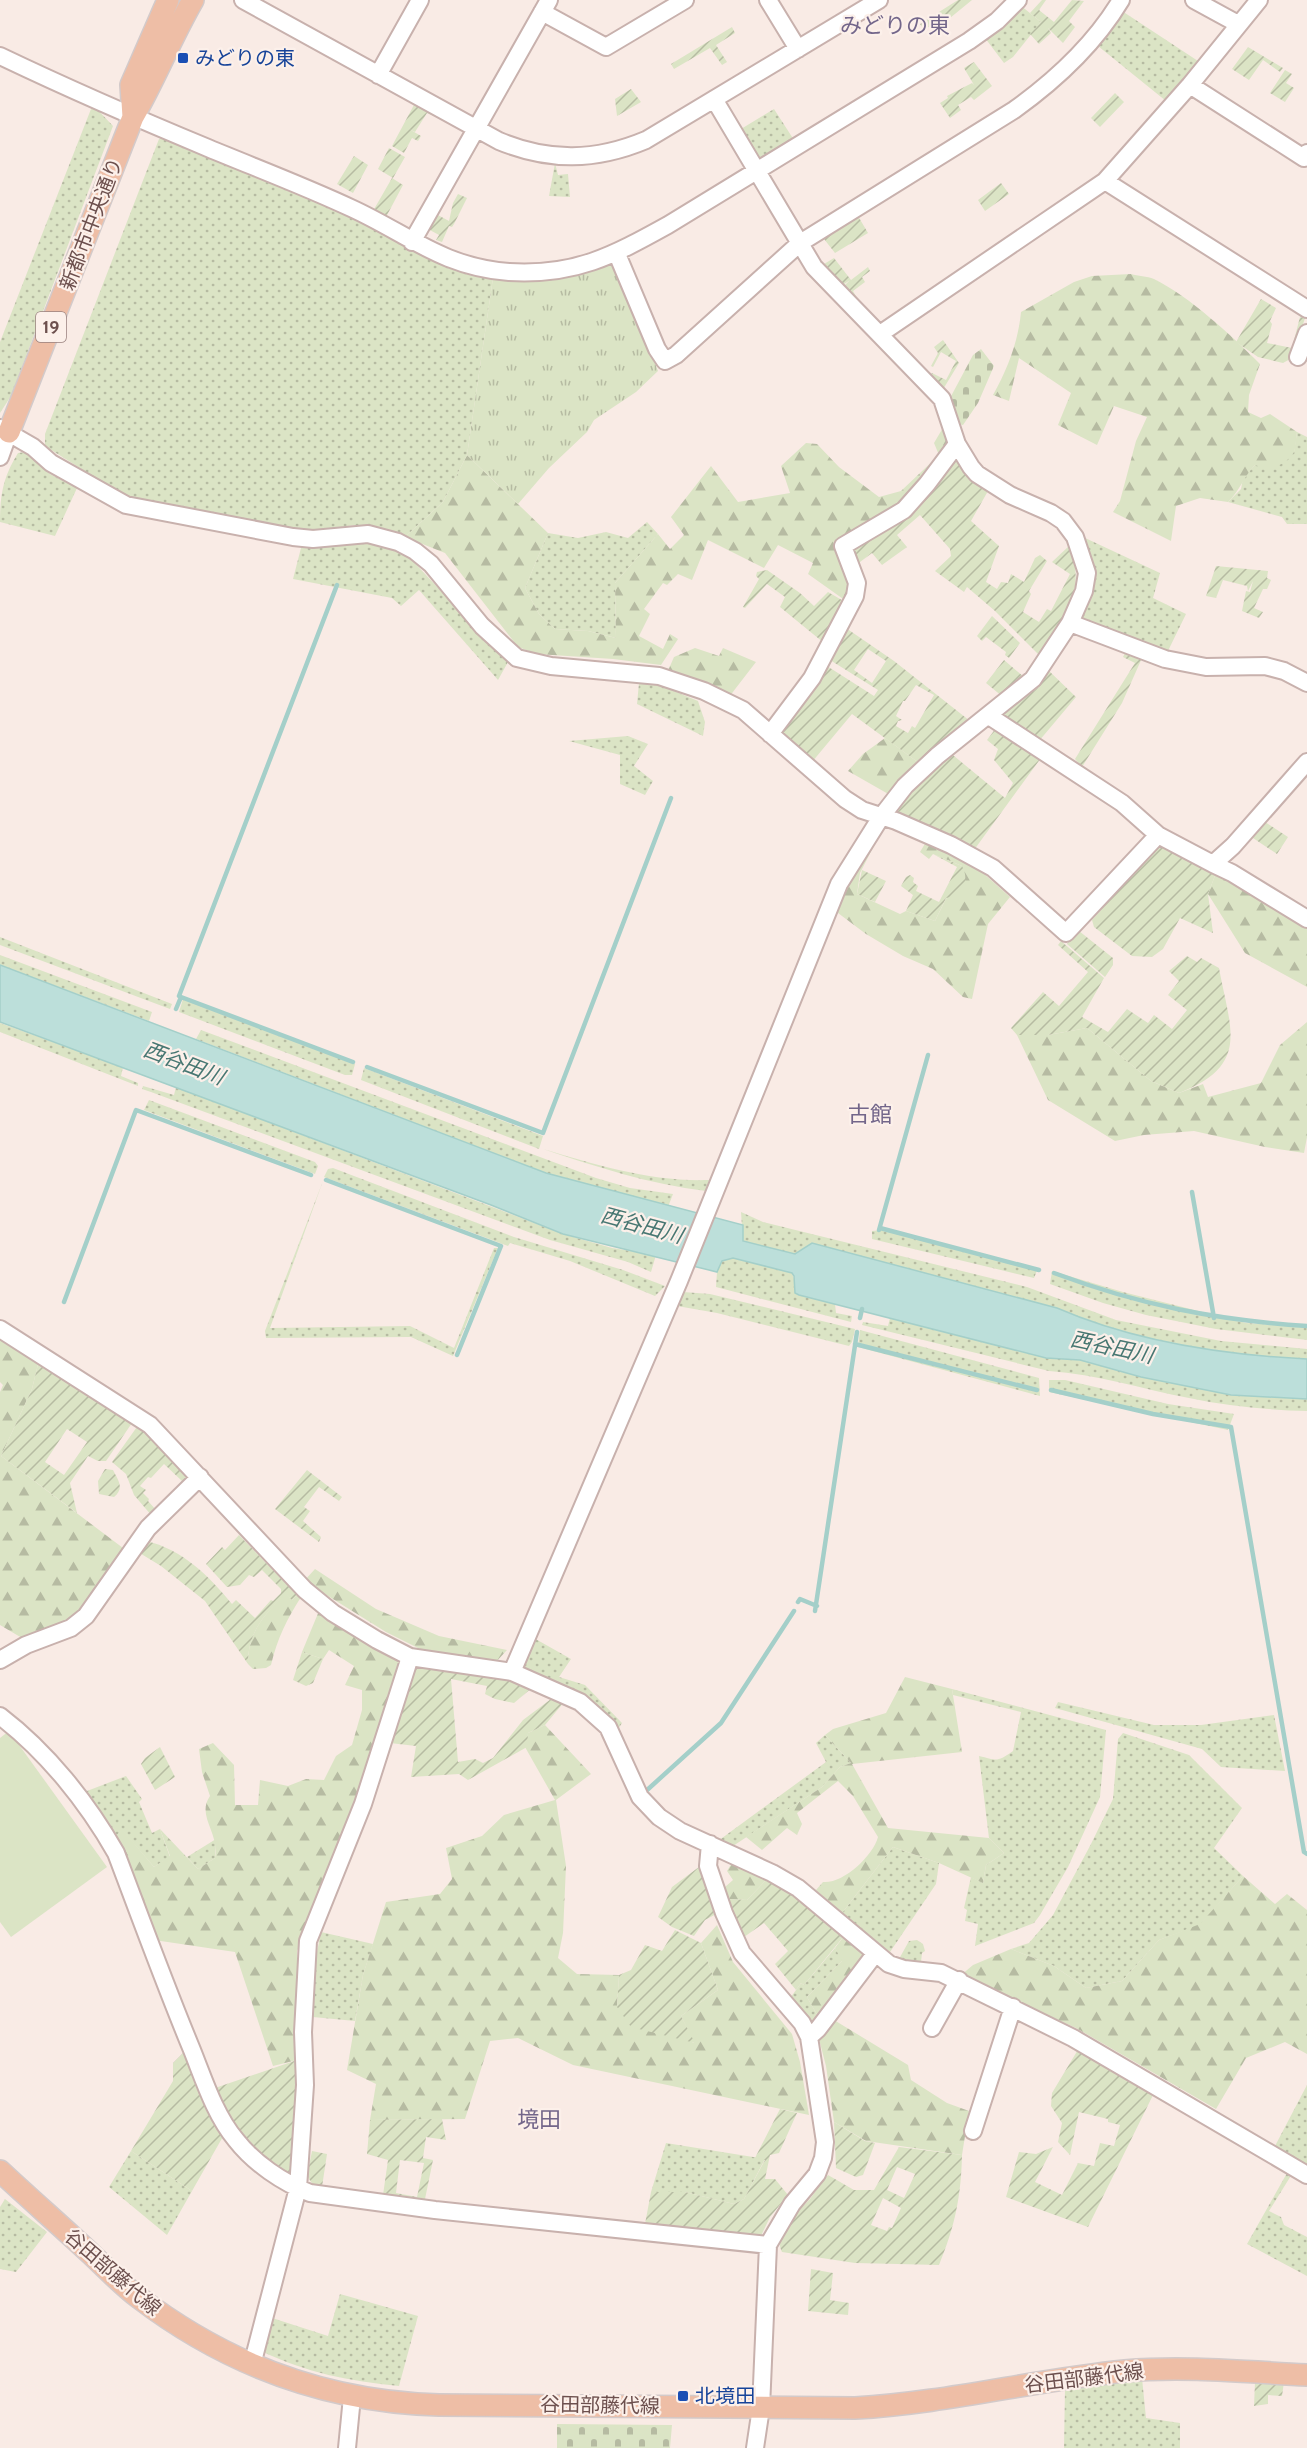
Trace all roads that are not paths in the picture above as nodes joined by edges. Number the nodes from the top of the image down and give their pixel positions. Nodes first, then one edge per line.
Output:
1 (168, 0) edge
2 (193, 0) edge
3 (243, 0) edge
4 (420, 0) edge
5 (685, 0) edge
6 (768, 0) edge
7 (879, 0) edge
8 (1018, 0) edge
9 (1121, 0) edge
10 (1194, 0) edge
11 (1258, 0) edge
12 (546, 6) edge
13 (1238, 24) junction
14 (798, 49) junction
15 (0, 56) edge
16 (378, 75) junction
17 (1190, 85) junction
18 (714, 99) junction
19 (133, 117) junction
20 (476, 129) junction
21 (1307, 153) edge
22 (758, 170) junction
23 (1104, 181) junction
24 (412, 242) junction
25 (800, 243) junction
26 (617, 254) junction
27 (1307, 309) edge
28 (1307, 333) edge
29 (880, 334) junction
30 (1298, 357) dead end
31 (5, 430) edge
32 (957, 444) junction
33 (0, 457) edge
34 (1070, 623) junction
35 (1307, 682) edge
36 (989, 716) junction
37 (770, 734) junction
38 (1307, 762) edge
39 (881, 817) junction
40 (1158, 835) junction
41 (1213, 864) junction
42 (1307, 919) edge
43 (0, 1329) edge
44 (200, 1477) junction
45 (410, 1657) junction
46 (0, 1660) edge
47 (512, 1672) junction
48 (0, 1716) edge
49 (710, 1844) junction
50 (875, 1954) junction
51 (959, 1980) junction
52 (1013, 2007) junction
53 (932, 2028) dead end
54 (809, 2037) junction
55 (973, 2131) dead end
56 (0, 2171) edge
57 (1307, 2175) edge
58 (298, 2188) junction
59 (768, 2245) junction
60 (252, 2365) junction
61 (1307, 2375) edge
62 (352, 2397) junction
63 (761, 2408) junction
64 (347, 2448) edge
65 (755, 2448) edge

1 - 19 main road, 新都市中央通り / 19
2 - 19 main road, 新都市中央通り / 19
3 - 16 street
4 - 16 street
5 - 12 street
6 - 14 street
7 - 14 street
8 - 22 street
9 - 25 street
10 - 13 street
11 - 13 street
12 - 20 street
13 - 17 street
14 - 18 street
15 - 19 street
16 - 20 street
17 - 21 street
17 - 23 street
18 - 20 street
18 - 22 street
19 - 24 street
19 - 31 main road, 新都市中央通り / 19
20 - 24 street
22 - 25 street
22 - 26 street
23 - 27 street
23 - 29 street
24 - 26 street
25 - 26 street
25 - 29 street
28 - 30 street
29 - 32 street
31 - 33 street
31 - 37 street
32 - 34 street
32 - 37 street
34 - 35 street
34 - 36 street
36 - 39 street
36 - 40 street
37 - 39 street
38 - 41 street
39 - 40 street
39 - 47 street
40 - 41 street
41 - 42 street
43 - 44 street
44 - 45 street
44 - 46 street
45 - 47 street
45 - 58 street
47 - 49 street
48 - 58 street
49 - 50 street
49 - 54 street
50 - 51 street
50 - 54 street
51 - 52 street
51 - 53 street
52 - 55 street
52 - 57 street
54 - 59 street
56 - 60 main road, 谷田部藤代線
58 - 59 street
58 - 60 street
59 - 63 street
60 - 62 main road, 谷田部藤代線
61 - 63 main road, 谷田部藤代線
62 - 63 main road, 谷田部藤代線
62 - 64 street
63 - 65 street

